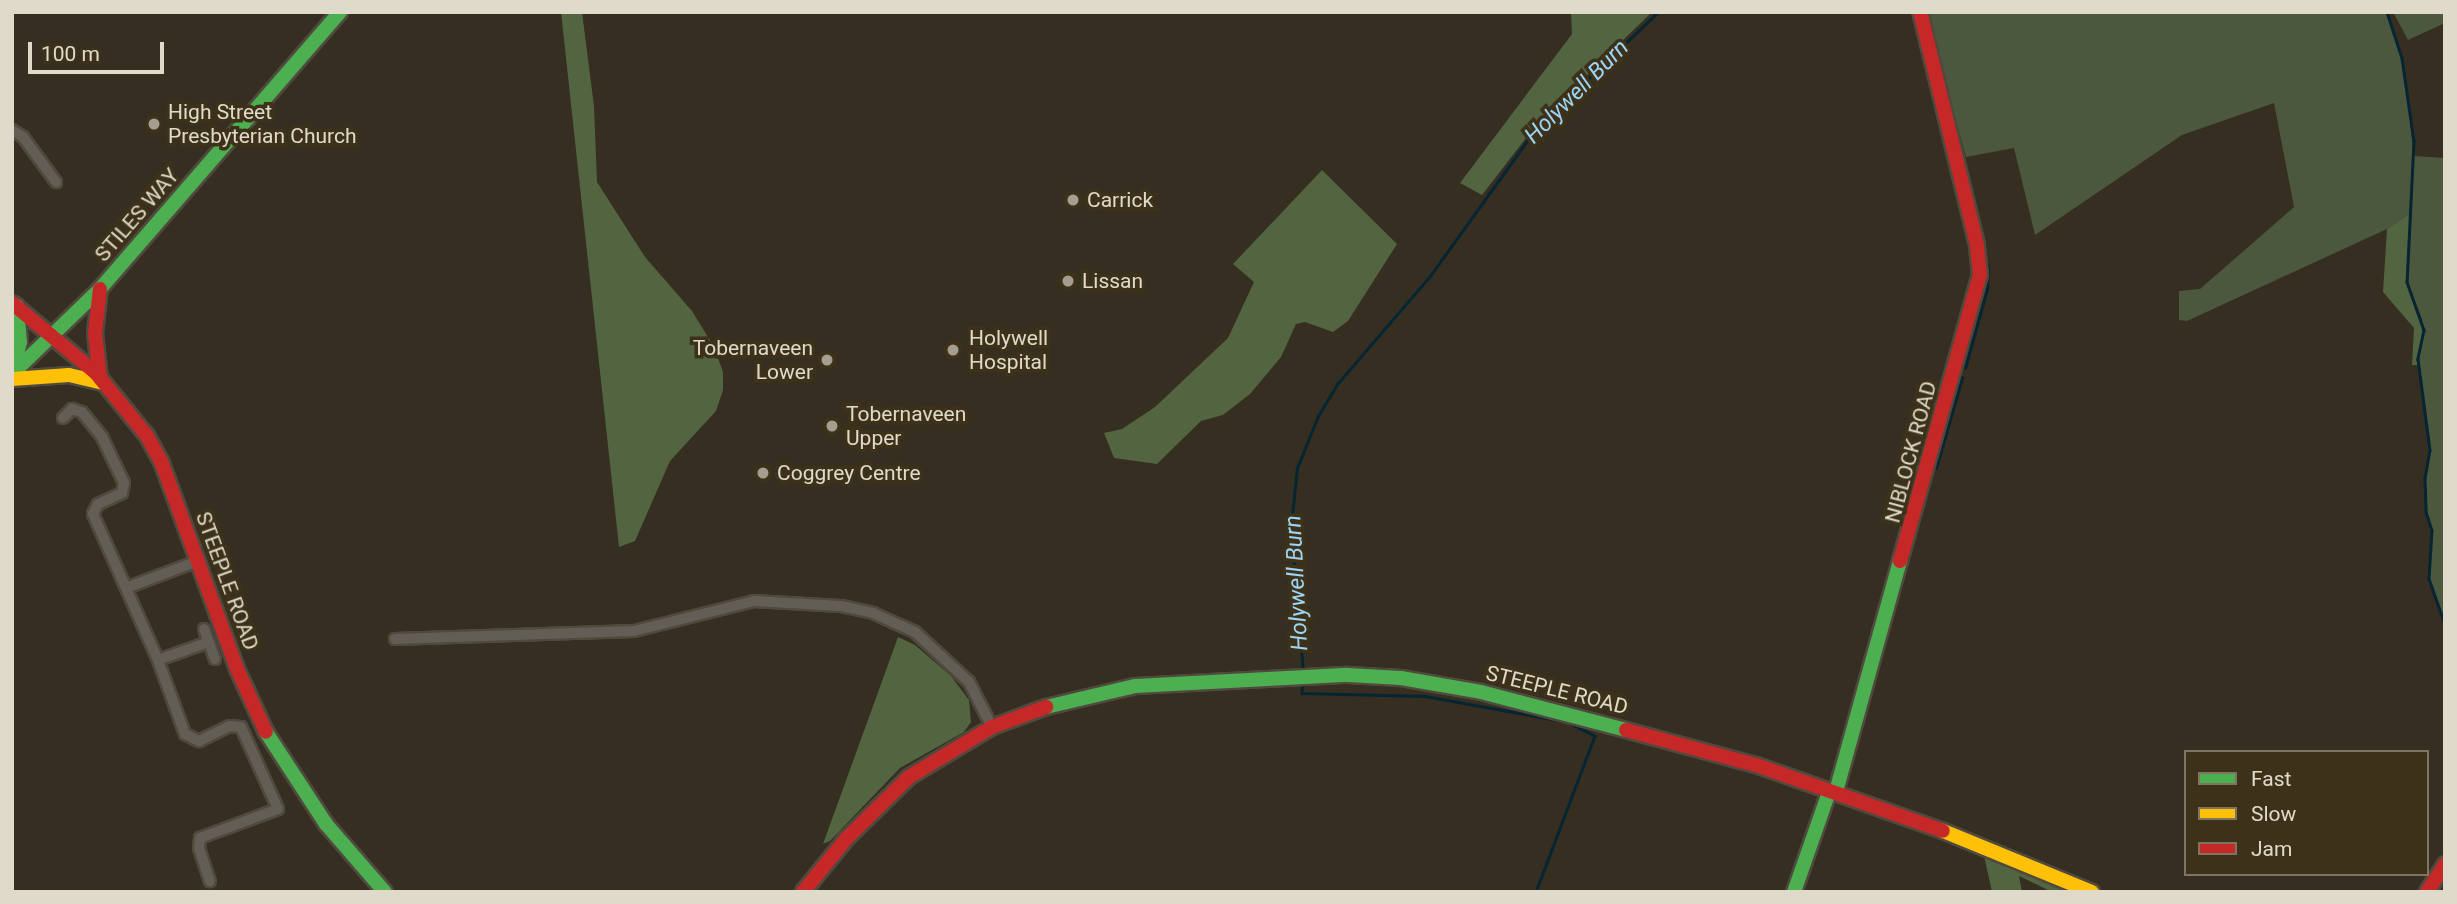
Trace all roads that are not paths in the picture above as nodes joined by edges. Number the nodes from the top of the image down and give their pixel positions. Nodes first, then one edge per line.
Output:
1 (340, 12) edge
2 (1920, 12) edge
3 (12, 130) edge
4 (56, 182) dead end
5 (100, 289) junction
6 (14, 304) edge
7 (54, 335) junction
8 (12, 376) edge
9 (103, 381) junction
10 (62, 418) dead end
11 (198, 562) junction
12 (127, 588) junction
13 (204, 629) dead end
14 (395, 639) dead end
15 (209, 642) junction
16 (215, 659) dead end
17 (158, 660) junction
18 (992, 727) junction
19 (1832, 791) junction
20 (2445, 864) edge
21 (210, 881) dead end
22 (385, 892) edge
23 (803, 892) edge
24 (1794, 892) edge
25 (2092, 892) edge
26 (2427, 892) edge

1 - 5 main road, STILES WAY
2 - 19 main road, NIBLOCK ROAD
3 - 4 street
5 - 7 main road, STILES WAY
5 - 9 main road
6 - 7 main road, STEEPLE ROAD
6 - 8 main road
7 - 8 main road, STILES WAY
7 - 9 main road, STEEPLE ROAD
8 - 9 main road
9 - 11 main road, STEEPLE ROAD
10 - 12 street
11 - 12 street
11 - 22 main road, STEEPLE ROAD
12 - 17 street
13 - 15 street
14 - 18 street
15 - 16 street
15 - 17 street
17 - 21 street
18 - 19 main road, STEEPLE ROAD
18 - 23 main road, STEEPLE ROAD
19 - 24 main road, NIBLOCK ROAD
19 - 25 main road, STEEPLE ROAD
20 - 26 main road

